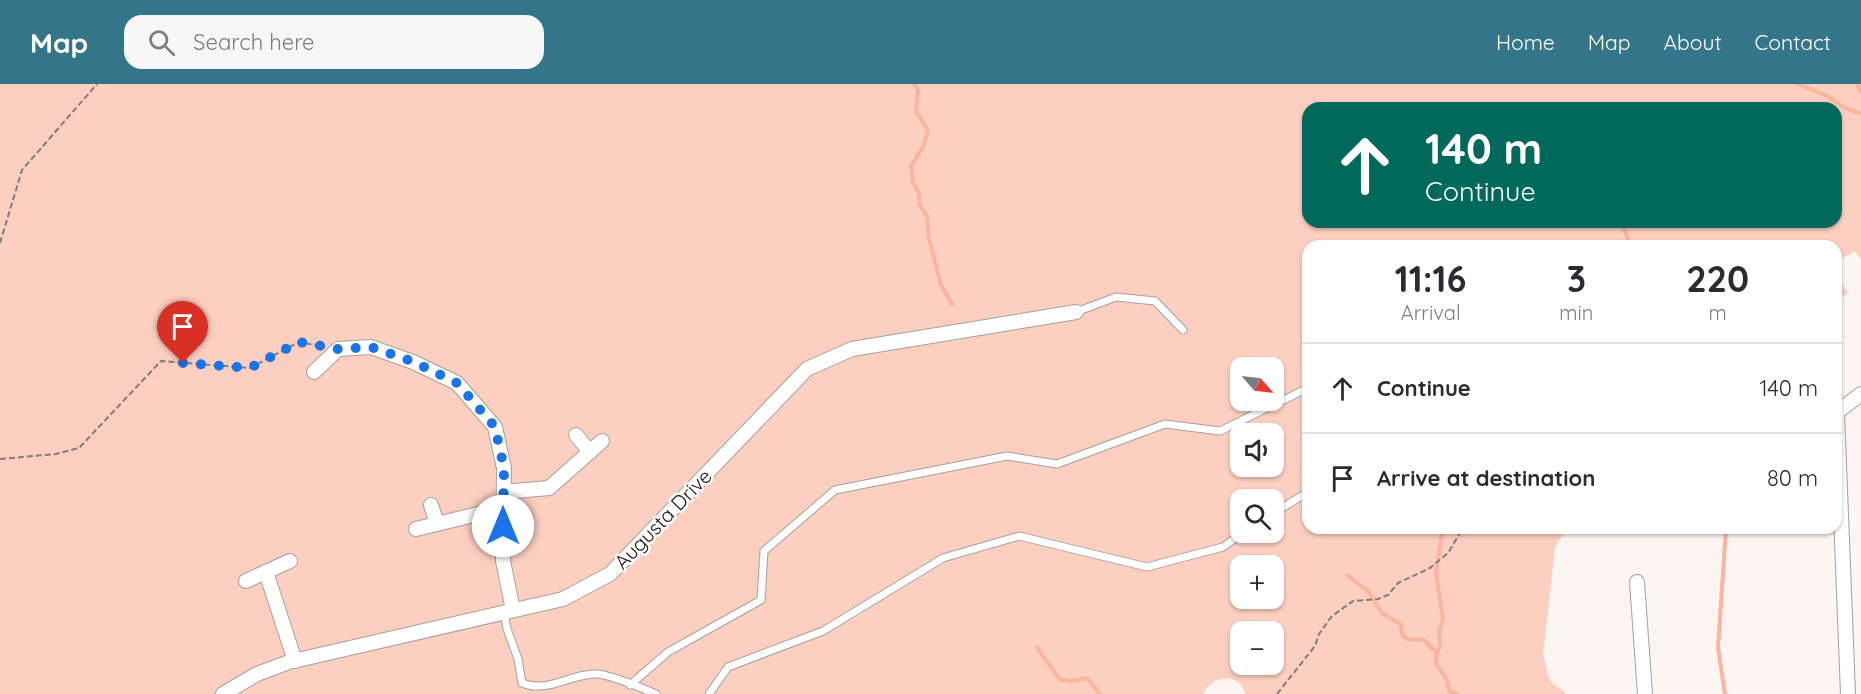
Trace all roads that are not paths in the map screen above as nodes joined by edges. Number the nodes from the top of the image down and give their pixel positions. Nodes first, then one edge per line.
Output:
1 (1076, 312) joint
2 (1183, 330) dead end
3 (314, 372) dead end
4 (1302, 391) edge
5 (1861, 394) edge
6 (1842, 409) edge
7 (576, 435) dead end
8 (602, 441) dead end
9 (590, 452) junction
10 (504, 492) junction
11 (1302, 494) edge
12 (431, 505) dead end
13 (1284, 506) edge
14 (503, 508) junction
15 (437, 524) junction
16 (416, 529) dead end
17 (1842, 534) edge
18 (1230, 542) edge
19 (290, 561) dead end
20 (266, 572) junction
21 (246, 581) dead end
22 (1637, 582) dead end
23 (508, 611) junction
24 (295, 661) junction
25 (630, 685) junction
26 (223, 694) edge
27 (656, 694) edge
28 (709, 694) edge
29 (1645, 694) edge
30 (1848, 694) edge

1 - 2 lane
1 - 23 street, Augusta Drive
3 - 10 street
4 - 25 lane
5 - 6 street
7 - 9 street
8 - 9 street
9 - 10 street
10 - 14 street
11 - 13 lane
12 - 15 street
14 - 15 street
14 - 23 street
15 - 16 street
17 - 30 street
18 - 28 lane
19 - 20 street
20 - 21 street
20 - 24 street
22 - 29 street
23 - 24 street, Augusta Drive
23 - 25 lane
24 - 26 street, Augusta Drive
25 - 27 lane

